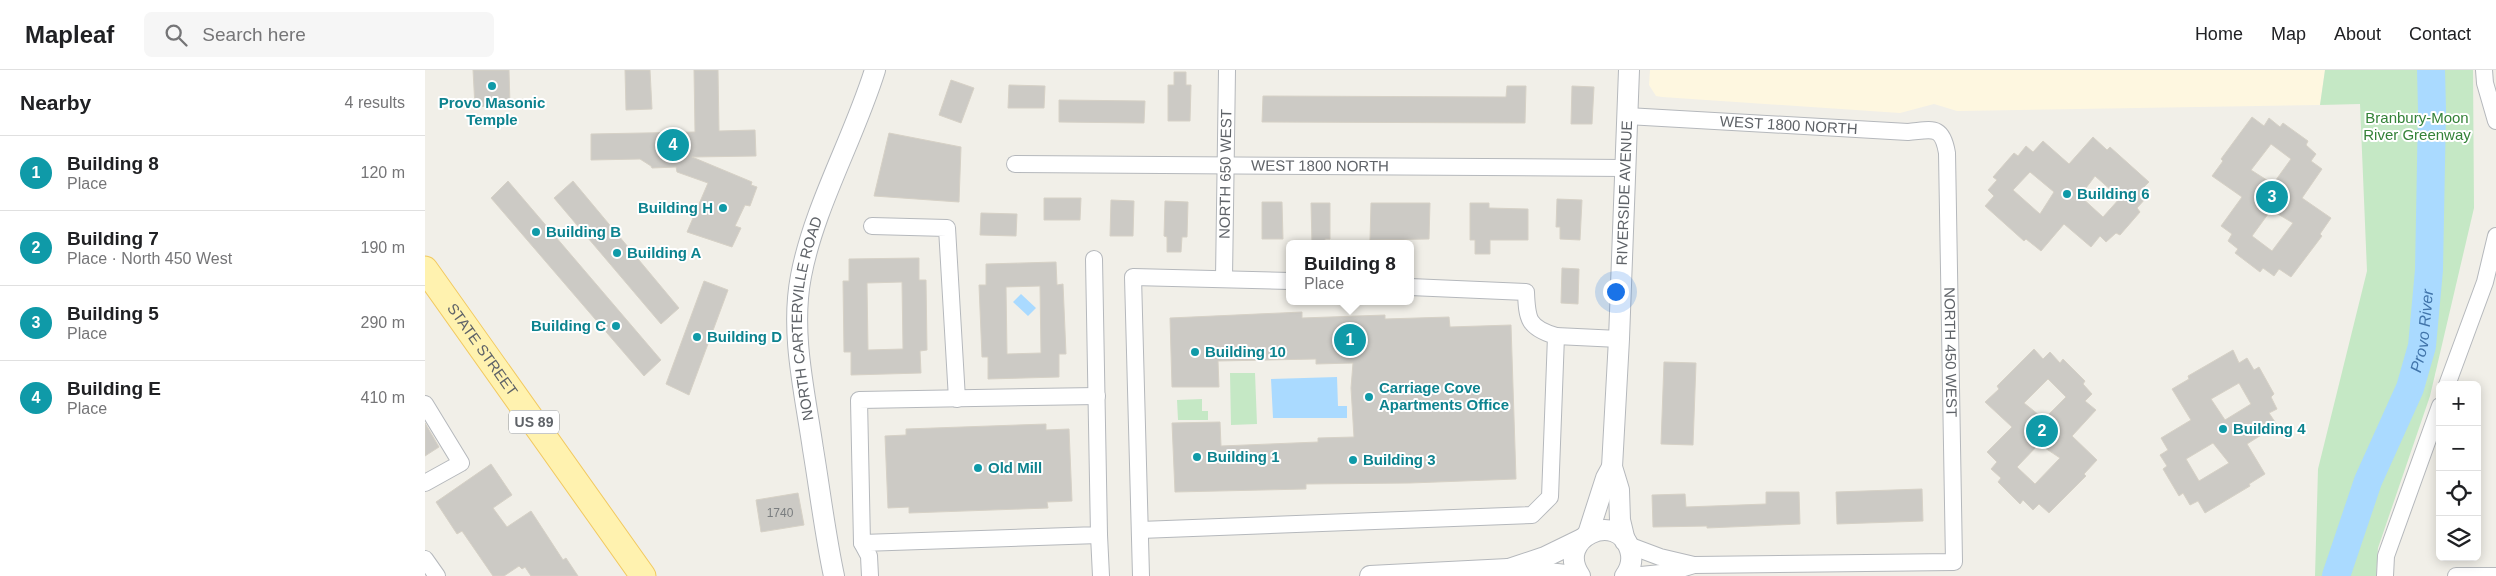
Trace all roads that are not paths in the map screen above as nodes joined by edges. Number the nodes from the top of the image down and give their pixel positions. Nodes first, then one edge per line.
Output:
1 (875, 70) edge
2 (1227, 70) edge
3 (1629, 70) edge
4 (2484, 70) edge
5 (1627, 116) junction
6 (2496, 121) edge
7 (1945, 141) joint
8 (1015, 164) dead end
9 (1227, 166) junction
10 (1625, 168) junction
11 (872, 226) dead end
12 (2496, 236) edge
13 (1094, 260) dead end
14 (425, 269) edge
15 (1224, 278) junction
16 (1286, 281) edge
17 (2490, 285) edge
18 (1414, 286) edge
19 (1556, 336) junction
20 (1619, 339) junction
21 (2449, 381) edge
22 (1097, 396) junction
23 (957, 399) junction
24 (425, 404) edge
25 (2436, 417) edge
26 (1612, 467) junction
27 (425, 483) edge
28 (1140, 530) junction
29 (1099, 535) junction
30 (1585, 536) junction
31 (1627, 543) junction
32 (862, 544) junction
33 (425, 559) edge
34 (1694, 565) junction
35 (1507, 570) junction
36 (437, 576) edge
37 (643, 576) edge
38 (834, 576) edge
39 (870, 576) edge
40 (1101, 576) edge
41 (1141, 576) edge
42 (1370, 576) edge
43 (1572, 576) edge
44 (1580, 576) edge
45 (1625, 576) edge
46 (1631, 576) edge
47 (2385, 576) edge
48 (2456, 576) edge
49 (2496, 576) edge

1 - 38 street, NORTH CARTERVILLE ROAD
2 - 9 street, NORTH 650 WEST
3 - 5 street, RIVERSIDE AVENUE
4 - 6 street
5 - 7 street, WEST 1800 NORTH
5 - 10 street, RIVERSIDE AVENUE
7 - 34 street, NORTH 450 WEST
8 - 9 street, WEST 1800 NORTH
9 - 10 street, WEST 1800 NORTH
9 - 15 street, NORTH 650 WEST
10 - 20 street, RIVERSIDE AVENUE
11 - 23 street
12 - 17 street
13 - 22 street
14 - 37 main road, STATE STREET / US 89
15 - 16 street
15 - 28 street
17 - 21 street
18 - 19 street
19 - 20 street
19 - 28 street
20 - 26 street, RIVERSIDE AVENUE
22 - 23 street
22 - 29 street
23 - 32 street
24 - 27 street
25 - 47 street
26 - 30 street, RIVERSIDE AVENUE
26 - 31 street, RIVERSIDE AVENUE
28 - 41 street
29 - 32 street
29 - 40 street
30 - 31 street
30 - 35 street
30 - 44 street, RIVERSIDE AVENUE
31 - 34 street
31 - 45 street, RIVERSIDE AVENUE
32 - 39 street
33 - 36 street
34 - 46 street
35 - 42 street
35 - 43 street
48 - 49 street

